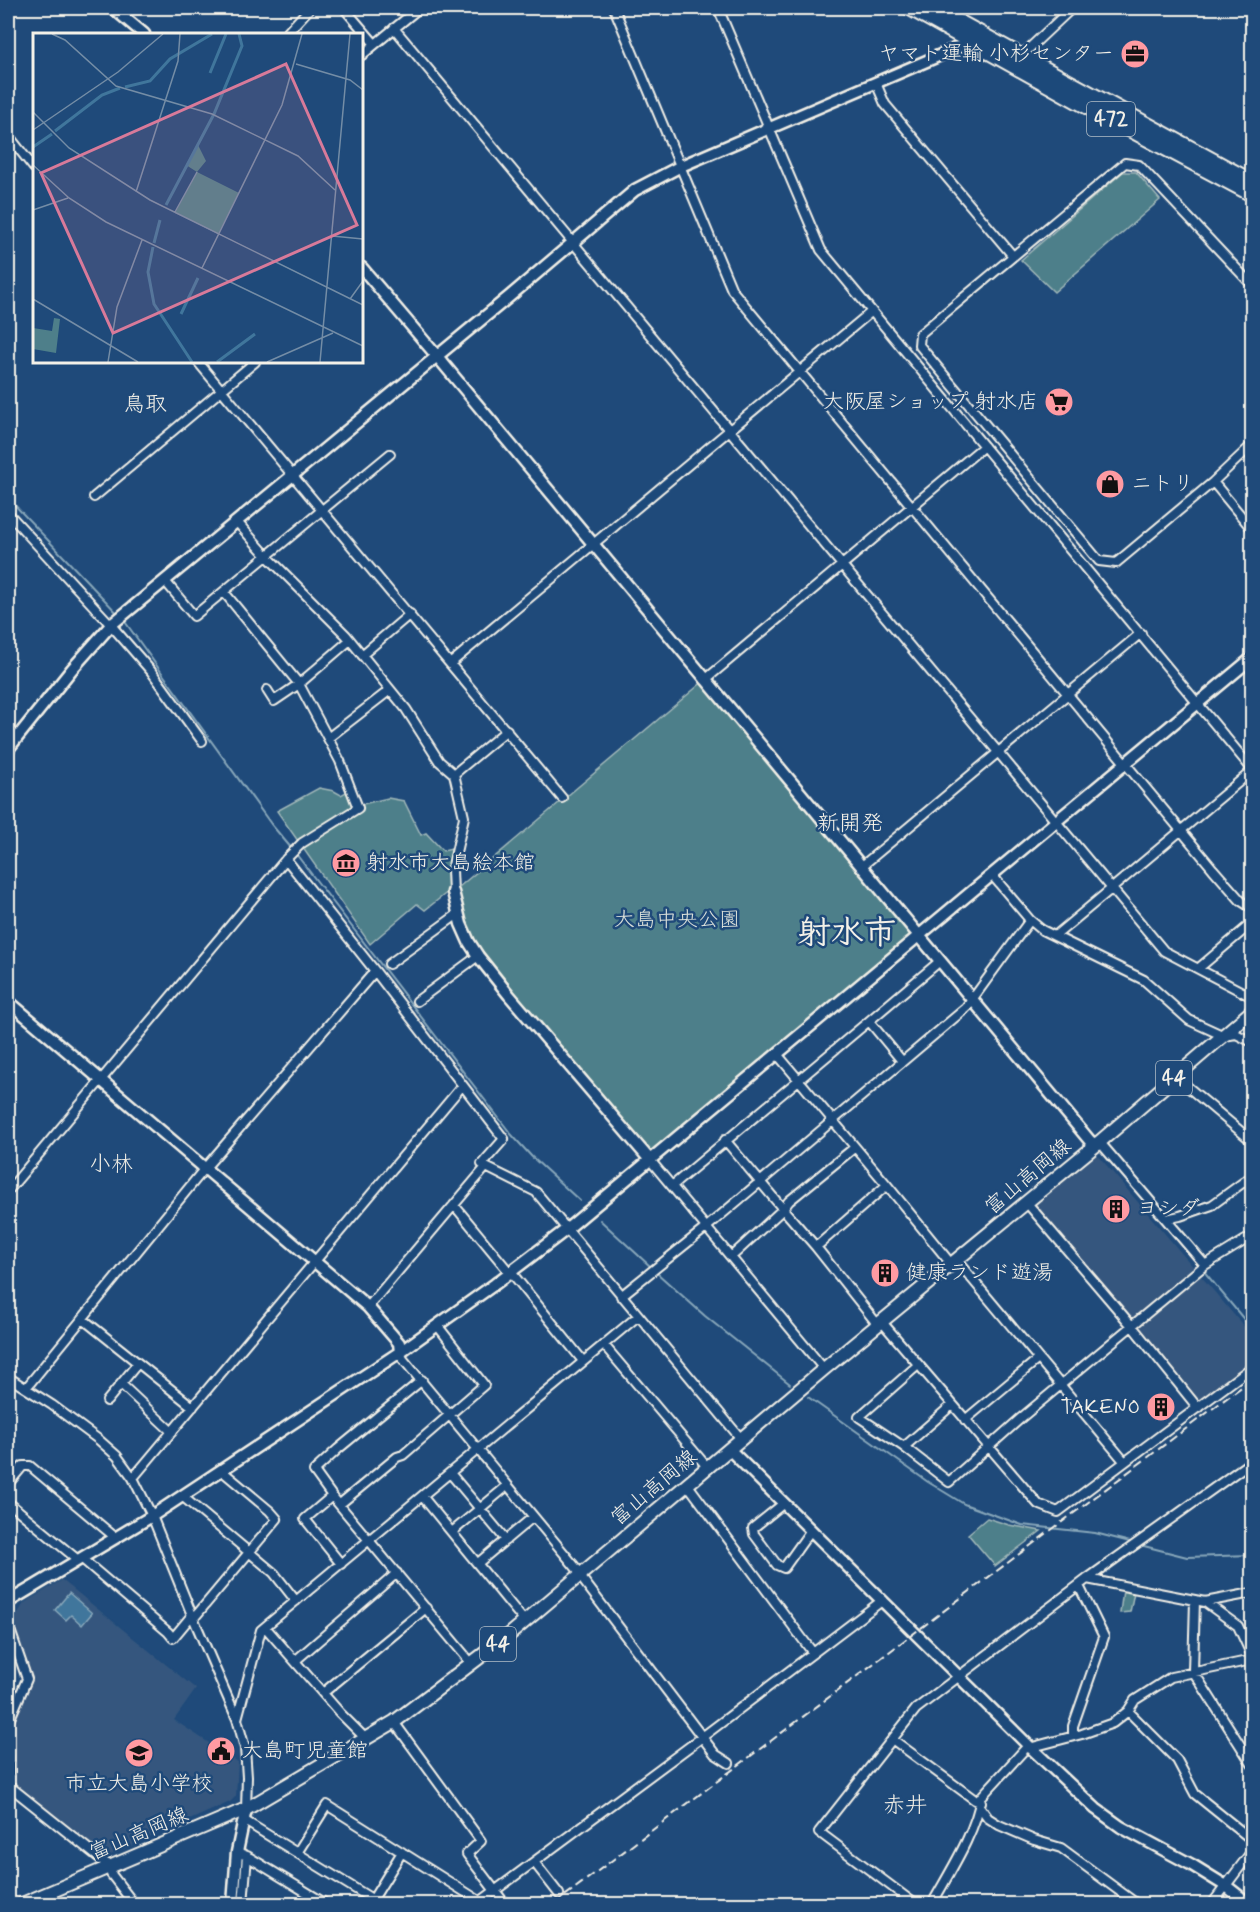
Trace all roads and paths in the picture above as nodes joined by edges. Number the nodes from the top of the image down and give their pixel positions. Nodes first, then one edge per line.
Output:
1 (113, 8) edge
2 (310, 8) edge
3 (344, 8) edge
4 (418, 8) edge
5 (614, 8) edge
6 (718, 8) edge
7 (910, 8) edge
8 (933, 8) edge
9 (1072, 8) edge
10 (394, 28) junction
11 (143, 33) edge
12 (286, 33) edge
13 (974, 37) junction
14 (374, 43) junction
15 (363, 54) edge
16 (1021, 56) junction
17 (876, 83) junction
18 (770, 130) junction
19 (8, 135) edge
20 (681, 166) junction
21 (33, 167) edge
22 (1252, 182) edge
23 (1252, 194) edge
24 (573, 242) junction
25 (1013, 256) junction
26 (363, 269) edge
27 (1252, 285) edge
28 (872, 312) junction
29 (436, 356) junction
30 (199, 363) edge
31 (254, 363) edge
32 (800, 372) junction
33 (222, 389) junction
34 (730, 430) junction
35 (1252, 445) edge
36 (984, 446) junction
37 (390, 454) dead end
38 (292, 475) junction
39 (1213, 482) junction
40 (94, 496) dead end
41 (912, 507) junction
42 (321, 510) junction
43 (8, 513) edge
44 (237, 522) junction
45 (1252, 529) edge
46 (592, 545) junction
47 (267, 556) junction
48 (842, 565) junction
49 (165, 581) junction
50 (224, 592) junction
51 (410, 614) junction
52 (111, 625) junction
53 (1141, 633) junction
54 (350, 640) junction
55 (362, 655) junction
56 (1252, 658) edge
57 (451, 663) junction
58 (705, 680) junction
59 (299, 684) junction
60 (267, 690) dead end
61 (390, 690) junction
62 (1068, 694) junction
63 (1199, 702) junction
64 (507, 730) junction
65 (328, 738) junction
66 (202, 741) dead end
67 (8, 749) edge
68 (998, 752) junction
69 (1126, 763) junction
70 (1252, 770) edge
71 (454, 774) junction
72 (562, 798) dead end
73 (1056, 821) junction
74 (1181, 830) junction
75 (286, 859) junction
76 (862, 866) junction
77 (992, 875) junction
78 (1112, 890) junction
79 (453, 892) joint
80 (1252, 908) edge
81 (458, 914) junction
82 (1030, 920) junction
83 (1252, 923) edge
84 (920, 936) junction
85 (1055, 936) junction
86 (478, 956) junction
87 (940, 961) junction
88 (389, 964) dead end
89 (1199, 968) junction
90 (375, 971) junction
91 (1252, 997) edge
92 (972, 1000) junction
93 (8, 1001) edge
94 (417, 1001) dead end
95 (1252, 1011) edge
96 (868, 1021) junction
97 (1224, 1036) junction
98 (1252, 1042) edge
99 (777, 1054) junction
100 (902, 1061) junction
101 (1176, 1077) junction
102 (101, 1080) junction
103 (798, 1080) junction
104 (462, 1086) junction
105 (832, 1121) junction
106 (725, 1140) junction
107 (1252, 1141) edge
108 (1096, 1145) junction
109 (854, 1148) junction
110 (650, 1160) junction
111 (482, 1164) dead end
112 (205, 1168) junction
113 (1252, 1176) edge
114 (760, 1181) junction
115 (887, 1185) junction
116 (672, 1186) junction
117 (8, 1191) edge
118 (1027, 1203) junction
119 (454, 1205) junction
120 (783, 1209) junction
121 (1166, 1219) junction
122 (706, 1227) junction
123 (567, 1229) junction
124 (1252, 1236) edge
125 (816, 1247) junction
126 (731, 1257) junction
127 (315, 1261) junction
128 (954, 1263) junction
129 (1204, 1265) junction
130 (510, 1273) junction
131 (621, 1296) junction
132 (368, 1307) junction
133 (638, 1316) junction
134 (83, 1319) junction
135 (880, 1323) junction
136 (437, 1325) junction
137 (1132, 1326) junction
138 (604, 1345) junction
139 (400, 1352) junction
140 (1037, 1360) junction
141 (583, 1361) junction
142 (138, 1364) junction
143 (918, 1365) junction
144 (1252, 1367) edge
145 (824, 1369) junction
146 (8, 1377) edge
147 (422, 1380) junction
148 (121, 1384) junction
149 (1061, 1385) junction
150 (26, 1388) junction
151 (107, 1401) dead end
152 (952, 1405) junction
153 (193, 1407) junction
154 (1198, 1408) junction
155 (449, 1415) junction
156 (965, 1420) junction
157 (172, 1432) junction
158 (742, 1440) junction
159 (904, 1447) junction
160 (988, 1447) junction
161 (477, 1449) junction
162 (730, 1450) junction
163 (1124, 1461) junction
164 (1252, 1461) edge
165 (708, 1468) junction
166 (221, 1470) junction
167 (450, 1473) junction
168 (133, 1478) junction
169 (8, 1484) edge
170 (688, 1485) junction
171 (507, 1486) junction
172 (182, 1496) junction
173 (332, 1496) junction
174 (422, 1496) junction
175 (8, 1502) edge
176 (784, 1503) junction
177 (340, 1504) junction
178 (480, 1508) junction
179 (152, 1516) junction
180 (533, 1517) junction
181 (811, 1530) junction
182 (452, 1532) junction
183 (116, 1538) junction
184 (369, 1540) junction
185 (506, 1540) junction
186 (249, 1553) junction
187 (80, 1559) junction
188 (478, 1563) junction
189 (341, 1564) junction
190 (397, 1573) junction
191 (582, 1575) junction
192 (1087, 1580) junction
193 (1079, 1586) junction
194 (1252, 1593) edge
195 (883, 1600) junction
196 (1195, 1600) junction
197 (296, 1601) junction
198 (8, 1602) edge
199 (1205, 1602) junction
200 (426, 1608) junction
201 (193, 1617) junction
202 (525, 1622) junction
203 (8, 1624) edge
204 (266, 1628) junction
205 (813, 1653) junction
206 (1252, 1658) edge
207 (295, 1661) junction
208 (472, 1664) junction
209 (1193, 1671) junction
210 (959, 1676) junction
211 (323, 1694) junction
212 (1128, 1710) junction
213 (237, 1719) junction
214 (394, 1722) junction
215 (8, 1723) edge
216 (1073, 1736) junction
217 (702, 1737) junction
218 (366, 1739) junction
219 (892, 1739) junction
220 (1030, 1747) junction
221 (8, 1757) edge
222 (729, 1763) dead end
223 (1252, 1764) edge
224 (8, 1784) edge
225 (980, 1805) junction
226 (245, 1815) junction
227 (1252, 1840) edge
228 (1252, 1851) edge
229 (402, 1852) junction
230 (297, 1853) junction
231 (242, 1854) junction
232 (534, 1862) junction
233 (112, 1868) junction
234 (1226, 1886) junction
235 (495, 1891) junction
236 (51, 1892) junction
237 (558, 1894) dead end
238 (371, 1902) edge
239 (479, 1903) edge
240 (134, 1904) edge
241 (22, 1905) edge
242 (55, 1905) edge
243 (234, 1905) edge
244 (243, 1905) edge
245 (326, 1905) edge
246 (380, 1905) edge
247 (505, 1905) edge
248 (915, 1905) edge
249 (932, 1905) edge
250 (1137, 1905) edge
251 (1212, 1905) edge
252 (1249, 1905) edge

1 - 11 street
2 - 12 street
3 - 14 street
4 - 10 street
5 - 20 street
6 - 18 street
7 - 13 highway, 472
8 - 13 highway, 472
9 - 16 street
10 - 14 street
10 - 24 street
13 - 16 highway, 472
13 - 17 street
13 - 23 highway, 472
14 - 15 street
16 - 22 highway, 472
17 - 18 street
17 - 25 street
18 - 20 street
18 - 28 street
19 - 21 street
20 - 24 street
20 - 32 street
24 - 29 street
24 - 34 street
25 - 27 street
25 - 39 street
26 - 29 street
28 - 32 street
28 - 36 street
29 - 38 street
29 - 46 street
30 - 33 street
31 - 33 street
32 - 34 street
32 - 41 street
33 - 38 street
33 - 40 street
34 - 46 street
34 - 48 street
35 - 39 street
36 - 41 street
36 - 53 street
37 - 42 street
38 - 42 street
38 - 44 street
39 - 45 street
41 - 48 street
41 - 62 street
42 - 47 street
42 - 51 street
43 - 52 street
44 - 47 street
44 - 49 street
46 - 57 street
46 - 58 street
47 - 50 street
47 - 54 street
48 - 58 street
48 - 68 street
49 - 50 street
49 - 52 street
50 - 59 street
51 - 55 street
51 - 57 street
52 - 66 street
52 - 67 street
53 - 62 street
53 - 63 street
54 - 55 street
54 - 59 street
55 - 61 street
56 - 63 street
57 - 64 street
58 - 76 street
59 - 60 street
59 - 65 street
61 - 65 street
61 - 71 street
62 - 68 street
62 - 69 street
63 - 69 street
63 - 70 street
64 - 71 street
64 - 72 street
65 - 75 street
68 - 73 street
68 - 76 street
69 - 73 street
69 - 74 street
70 - 74 street
71 - 79 street
73 - 77 street
73 - 78 street
74 - 78 street
74 - 80 street
75 - 90 street
75 - 102 street
76 - 84 street
77 - 82 street
77 - 84 street
78 - 85 street
78 - 89 street
79 - 81 street
81 - 86 street
81 - 88 street
82 - 85 street
82 - 92 street
83 - 89 street
84 - 87 street
84 - 99 street
85 - 97 street
86 - 94 street
86 - 110 street
87 - 92 street
87 - 96 street
89 - 91 street
90 - 104 street
90 - 112 street
92 - 100 street
92 - 108 street
93 - 102 street
95 - 97 main road, 富山高岡線 / 44
96 - 100 street
96 - 103 street
97 - 98 street
97 - 101 main road, 富山高岡線 / 44
99 - 103 street
99 - 110 street
100 - 105 street
101 - 107 street
101 - 108 main road, 富山高岡線 / 44
102 - 112 street
102 - 117 street
103 - 105 street
103 - 106 street
104 - 111 street
104 - 127 street
105 - 109 street
105 - 114 street
106 - 114 street
106 - 116 street
108 - 118 main road, 富山高岡線 / 44
108 - 121 street
109 - 115 street
109 - 120 street
110 - 116 street
110 - 123 street
112 - 127 street
112 - 134 street
113 - 121 street
114 - 120 street
114 - 122 street
115 - 125 street
115 - 128 street
116 - 122 street
118 - 128 main road, 富山高岡線 / 44
118 - 137 street
119 - 123 street
119 - 130 street
119 - 132 street
120 - 125 street
120 - 126 street
121 - 129 street
122 - 126 street
122 - 131 street
123 - 130 street
123 - 131 street
124 - 129 street
125 - 135 street
126 - 145 street
127 - 132 street
127 - 153 street
128 - 135 main road, 富山高岡線 / 44
128 - 140 street
129 - 137 street
130 - 136 street
130 - 141 street
131 - 133 street
132 - 139 street
133 - 138 street
133 - 158 street
134 - 142 street
134 - 150 street
135 - 143 street
135 - 145 main road, 富山高岡線 / 44
136 - 139 street
136 - 155 street
137 - 149 street
137 - 154 street
138 - 141 street
138 - 165 street
139 - 147 street
139 - 166 street
140 - 149 street
140 - 156 street
141 - 161 street
142 - 148 street
142 - 153 street
143 - 152 street
143 - 159 street
144 - 154 street
145 - 158 main road, 富山高岡線 / 44
146 - 150 street
147 - 155 street
147 - 173 street
148 - 151 street
148 - 157 street
149 - 160 street
149 - 163 street
150 - 168 street
152 - 156 street
152 - 159 street
153 - 157 street
154 - 163 street
155 - 161 street
155 - 177 street
156 - 160 street
157 - 168 street
158 - 162 main road, 富山高岡線 / 44
159 - 160 street
160 - 163 street
161 - 167 street
161 - 171 street
162 - 165 main road, 富山高岡線 / 44
162 - 176 street
164 - 192 street
165 - 170 main road, 富山高岡線 / 44
166 - 172 street
166 - 186 street
167 - 174 street
167 - 178 street
168 - 179 street
169 - 183 street
170 - 191 main road, 富山高岡線 / 44
170 - 205 street
171 - 178 street
171 - 180 street
172 - 179 street
172 - 186 street
173 - 177 street
173 - 189 street
174 - 182 street
174 - 184 street
175 - 187 street
176 - 181 street
176 - 181 street
177 - 184 street
178 - 182 street
178 - 185 street
179 - 183 street
179 - 201 street
180 - 185 street
180 - 191 street
181 - 195 street
182 - 188 street
183 - 187 street
184 - 189 street
184 - 190 street
185 - 188 street
186 - 197 street
186 - 201 street
187 - 198 street
187 - 201 street
188 - 202 street
189 - 197 street
190 - 200 street
190 - 207 street
191 - 202 main road, 富山高岡線 / 44
191 - 217 street
192 - 193 street
192 - 196 street
193 - 210 street
193 - 216 street
194 - 199 street
195 - 205 street
195 - 210 street
196 - 199 street
196 - 209 street
197 - 204 street
199 - 206 street
200 - 208 street
200 - 211 street
201 - 213 street
202 - 208 main road, 富山高岡線 / 44
203 - 215 street
204 - 207 street
204 - 213 street
205 - 217 street
206 - 209 street
207 - 211 street
208 - 214 main road, 富山高岡線 / 44
209 - 212 street
209 - 223 street
210 - 219 street
210 - 220 street
211 - 218 street
212 - 216 street
212 - 227 street
213 - 226 street
214 - 218 main road, 富山高岡線 / 44
214 - 235 street
216 - 220 street
217 - 222 street
217 - 232 street
218 - 226 main road, 富山高岡線 / 44
219 - 225 street
219 - 248 street
220 - 225 street
220 - 234 street
221 - 224 street
224 - 233 street
225 - 249 street
225 - 250 street
226 - 230 street
226 - 231 street
226 - 233 main road, 富山高岡線 / 44
228 - 234 street
229 - 230 street
229 - 238 street
229 - 239 street
230 - 238 street
231 - 243 street
231 - 244 street
231 - 245 street
232 - 235 street
232 - 237 street
233 - 236 main road, 富山高岡線 / 44
233 - 240 street
234 - 251 street
234 - 252 street
235 - 239 street
235 - 247 street
236 - 241 main road, 富山高岡線 / 44
236 - 242 street
238 - 246 street

